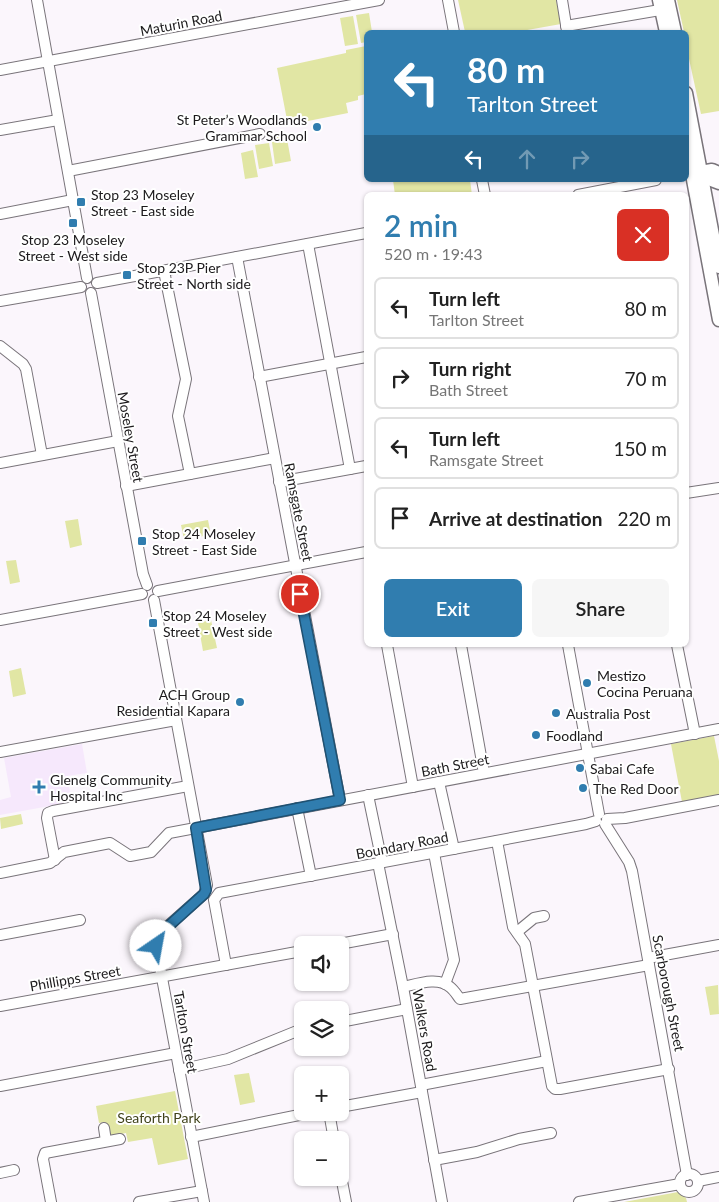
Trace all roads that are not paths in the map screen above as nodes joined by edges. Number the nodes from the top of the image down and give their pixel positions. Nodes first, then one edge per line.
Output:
1 (36, 0) edge
2 (378, 0) edge
3 (448, 0) edge
4 (562, 0) edge
5 (665, 4) edge
6 (567, 29) edge
7 (454, 30) edge
8 (666, 30) edge
9 (674, 30) edge
10 (48, 61) junction
11 (0, 70) edge
12 (689, 117) edge
13 (58, 120) junction
14 (0, 130) edge
15 (260, 134) dead end
16 (689, 152) edge
17 (68, 171) junction
18 (719, 173) edge
19 (696, 174) edge
20 (646, 182) edge
21 (719, 182) edge
22 (719, 189) edge
23 (599, 192) edge
24 (73, 200) junction
25 (708, 205) junction
26 (0, 214) edge
27 (364, 234) edge
28 (308, 244) junction
29 (236, 257) junction
30 (719, 267) edge
31 (164, 271) junction
32 (92, 280) junction
33 (81, 287) junction
34 (91, 293) junction
35 (0, 301) edge
36 (719, 320) edge
37 (0, 346) edge
38 (364, 357) edge
39 (331, 364) junction
40 (259, 377) junction
41 (118, 441) junction
42 (42, 455) junction
43 (274, 458) junction
44 (0, 463) edge
45 (364, 466) edge
46 (350, 469) junction
47 (190, 474) junction
48 (279, 482) junction
49 (126, 486) junction
50 (719, 488) edge
51 (689, 493) edge
52 (364, 552) edge
53 (295, 565) junction
54 (144, 589) junction
55 (156, 595) junction
56 (0, 620) edge
57 (388, 647) edge
58 (461, 647) edge
59 (568, 647) edge
60 (678, 647) edge
61 (176, 720) junction
62 (719, 729) edge
63 (695, 734) junction
64 (0, 752) edge
65 (588, 754) junction
66 (484, 773) junction
67 (440, 782) junction
68 (188, 786) junction
69 (413, 786) junction
70 (368, 795) junction
71 (340, 800) junction
72 (719, 801) edge
73 (297, 808) junction
74 (625, 818) junction
75 (602, 819) junction
76 (196, 828) junction
77 (611, 833) junction
78 (496, 841) junction
79 (454, 849) junction
80 (434, 852) junction
81 (55, 860) junction
82 (380, 863) junction
83 (0, 872) edge
84 (311, 876) junction
85 (544, 916) dead end
86 (80, 920) dead end
87 (517, 932) junction
88 (0, 934) edge
89 (393, 934) junction
90 (349, 942) edge
91 (719, 945) edge
92 (294, 952) edge
93 (649, 961) junction
94 (226, 965) junction
95 (162, 977) junction
96 (445, 984) junction
97 (532, 986) junction
98 (403, 987) junction
99 (0, 1006) edge
100 (407, 1009) junction
101 (349, 1020) edge
102 (294, 1032) edge
103 (176, 1053) junction
104 (546, 1061) junction
105 (669, 1069) junction
106 (179, 1070) junction
107 (0, 1086) edge
108 (422, 1088) junction
109 (349, 1105) edge
110 (294, 1116) edge
111 (104, 1128) dead end
112 (551, 1133) dead end
113 (191, 1137) junction
114 (120, 1139) dead end
115 (106, 1141) junction
116 (434, 1160) junction
117 (14, 1170) dead end
118 (0, 1173) edge
119 (687, 1175) junction
120 (719, 1177) edge
121 (698, 1181) junction
122 (680, 1184) junction
123 (343, 1186) edge
124 (202, 1191) junction
125 (692, 1197) edge
126 (51, 1202) edge
127 (140, 1202) edge
128 (204, 1202) edge
129 (346, 1202) edge
130 (442, 1202) edge
131 (579, 1202) edge

1 - 10 street
2 - 10 street, Maturin Road
3 - 7 street
4 - 6 street
5 - 6 street
5 - 8 main road
5 - 9 main road
10 - 11 street, Maturin Road
10 - 13 street
12 - 19 main road
13 - 14 street
13 - 17 street
15 - 17 street
16 - 19 main road
17 - 24 street
18 - 19 main road
19 - 21 main road
19 - 25 main road
19 - 36 main road
20 - 23 street
22 - 25 main road
24 - 26 street
24 - 32 street
25 - 30 main road
27 - 28 street
28 - 29 street
28 - 39 street
29 - 31 street
29 - 40 street, Ramsgate Street
31 - 32 street
31 - 47 street
32 - 33 street
32 - 34 street
33 - 34 street
33 - 35 street
34 - 41 street, Moseley Street
37 - 42 street
38 - 39 street
39 - 40 street
39 - 46 street
40 - 43 street, Ramsgate Street
41 - 42 street
41 - 49 street, Moseley Street
42 - 44 street
43 - 47 street
43 - 48 street, Ramsgate Street
45 - 46 street
46 - 48 street
47 - 49 street
48 - 53 street, Ramsgate Street
49 - 54 street, Moseley Street
50 - 51 street
52 - 53 street
53 - 55 street
53 - 71 street, Ramsgate Street
54 - 55 street
54 - 55 street
54 - 56 street
55 - 61 street
57 - 69 street
58 - 66 street
59 - 65 street
60 - 63 street
61 - 64 street
61 - 68 street
62 - 63 street, Bath Street
63 - 65 street, Bath Street
65 - 66 street, Bath Street
65 - 75 street
66 - 67 street, Bath Street
67 - 69 street, Bath Street
67 - 79 street
68 - 76 street
68 - 81 street
69 - 70 street, Bath Street
70 - 71 street, Bath Street
70 - 82 street, Walkers Road
71 - 73 street, Bath Street
72 - 74 street, Boundary Road
73 - 76 street, Bath Street
73 - 84 street
74 - 75 street, Boundary Road
74 - 77 street
75 - 77 street, Scarborough Street
75 - 78 street, Boundary Road
76 - 81 street, Bath Street
76 - 95 street, Tarlton Street
77 - 93 street, Scarborough Street
78 - 79 street, Boundary Road
78 - 87 street
79 - 80 street, Boundary Road
80 - 82 street, Boundary Road
80 - 96 street
81 - 83 street, Bath Street
82 - 84 street, Boundary Road
82 - 89 street, Walkers Road
84 - 94 street, Boundary Road
85 - 87 street
86 - 88 street
87 - 97 street
89 - 90 street
89 - 98 street, Walkers Road
91 - 93 street
92 - 94 street, Phillipps Street
93 - 97 street
93 - 105 street, Scarborough Street
94 - 95 street, Phillipps Street
95 - 99 street, Phillipps Street
95 - 103 street, Tarlton Street
96 - 97 street
96 - 98 street
97 - 104 street
98 - 100 street, Walkers Road
100 - 101 street
100 - 108 street, Walkers Road
102 - 106 street
103 - 106 street, Tarlton Street
103 - 107 street
104 - 105 street
104 - 108 street
105 - 119 street, Scarborough Street
106 - 113 street, Tarlton Street
108 - 109 street
108 - 116 street, Walkers Road
110 - 113 street
111 - 115 street
112 - 116 street
113 - 124 street, Tarlton Street
114 - 115 street
115 - 126 street
116 - 130 street, Walkers Road
117 - 118 street
119 - 121 street
119 - 122 street
120 - 121 street
121 - 125 street
122 - 125 street
122 - 131 street
123 - 129 street
124 - 127 street
124 - 128 street, Tarlton Street

